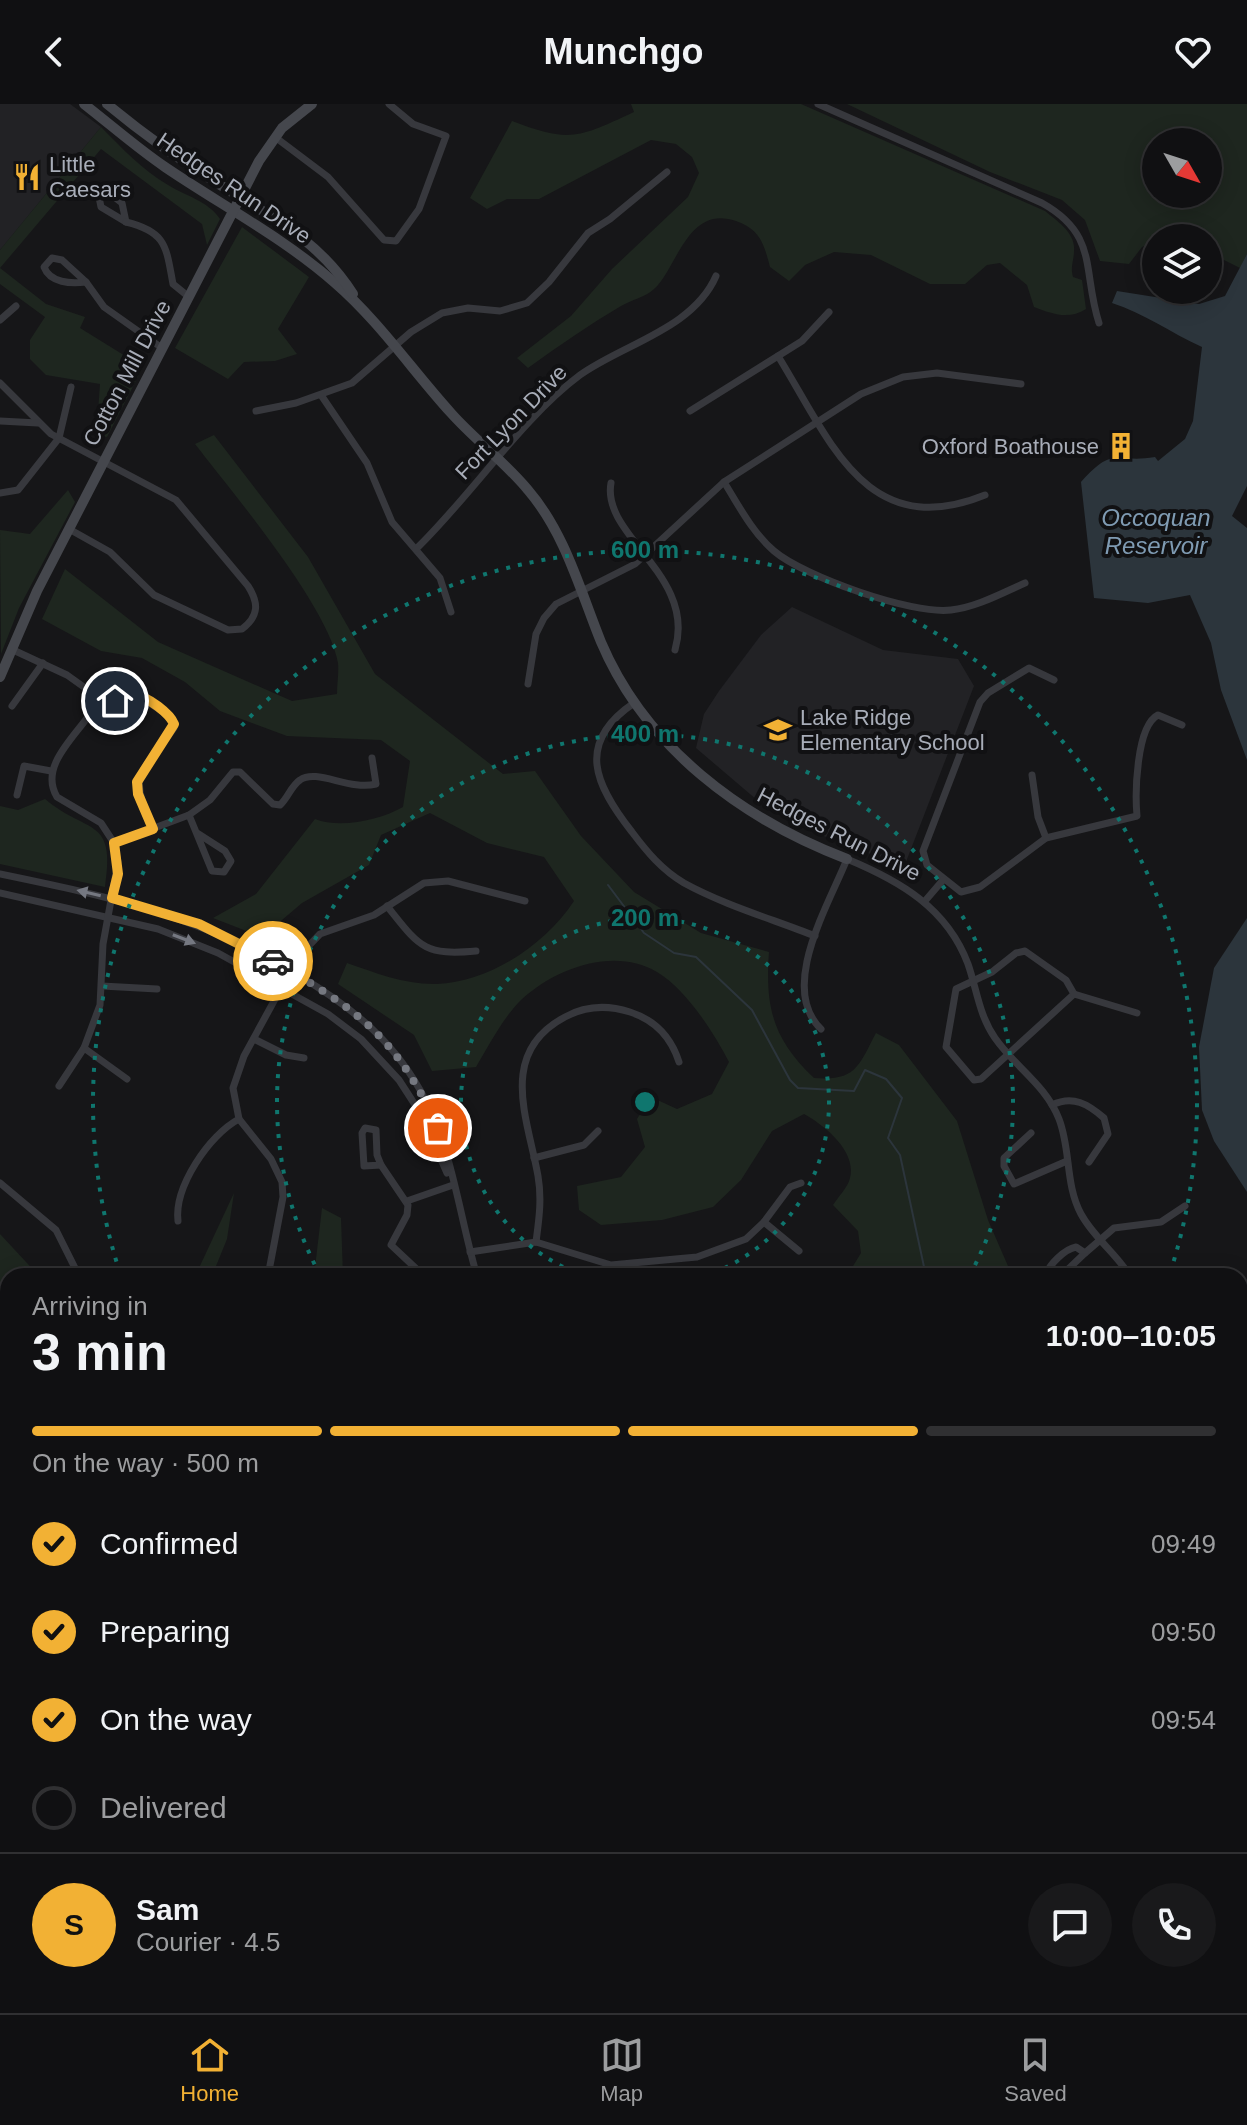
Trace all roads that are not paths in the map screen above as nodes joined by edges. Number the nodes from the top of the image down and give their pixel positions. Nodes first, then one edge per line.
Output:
1 (84, 104) edge
2 (107, 104) edge
3 (312, 104) edge
4 (389, 104) edge
5 (818, 104) edge
6 (275, 137) junction
7 (190, 166) junction
8 (667, 172) dead end
9 (182, 178) junction
10 (241, 198) junction
11 (234, 212) junction
12 (126, 222) junction
13 (716, 276) dead end
14 (86, 282) junction
15 (189, 297) junction
16 (16, 306) dead end
17 (361, 306) junction
18 (829, 312) dead end
19 (0, 320) edge
20 (1099, 323) dead end
21 (394, 346) junction
22 (162, 348) junction
23 (778, 356) junction
24 (0, 383) edge
25 (1021, 384) dead end
26 (71, 387) dead end
27 (321, 395) junction
28 (256, 411) dead end
29 (690, 411) dead end
30 (0, 421) edge
31 (819, 421) junction
32 (38, 423) junction
33 (59, 438) junction
34 (498, 460) junction
35 (104, 461) junction
36 (724, 482) junction
37 (611, 483) dead end
38 (0, 493) edge
39 (985, 495) dead end
40 (69, 529) junction
41 (416, 549) junction
42 (647, 556) junction
43 (1025, 583) dead end
44 (581, 591) junction
45 (451, 612) dead end
46 (11, 649) junction
47 (675, 650) dead end
48 (43, 663) junction
49 (0, 677) edge
50 (1054, 680) dead end
51 (528, 684) dead end
52 (100, 698) junction
53 (634, 703) junction
54 (12, 706) dead end
55 (1182, 725) dead end
56 (372, 758) dead end
57 (51, 771) junction
58 (1032, 775) dead end
59 (17, 795) dead end
60 (189, 815) junction
61 (153, 829) junction
62 (197, 833) junction
63 (1046, 838) junction
64 (114, 843) junction
65 (847, 859) junction
66 (0, 874) edge
67 (943, 880) junction
68 (0, 893) edge
69 (112, 898) junction
70 (525, 901) dead end
71 (925, 901) junction
72 (387, 906) junction
73 (108, 917) junction
74 (815, 936) junction
75 (476, 951) dead end
76 (290, 971) junction
77 (972, 980) junction
78 (102, 986) junction
79 (281, 987) junction
80 (157, 989) dead end
81 (1074, 994) junction
82 (1137, 1013) dead end
83 (821, 1029) dead end
84 (254, 1039) junction
85 (84, 1048) junction
86 (1008, 1054) junction
87 (304, 1058) dead end
88 (679, 1062) dead end
89 (127, 1079) dead end
90 (59, 1086) dead end
91 (1052, 1105) junction
92 (239, 1119) junction
93 (598, 1131) dead end
94 (1031, 1133) dead end
95 (534, 1158) junction
96 (1067, 1161) junction
97 (1089, 1162) dead end
98 (381, 1165) junction
99 (0, 1183) edge
100 (801, 1183) dead end
101 (453, 1185) junction
102 (407, 1201) junction
103 (1185, 1206) dead end
104 (178, 1221) dead end
105 (764, 1222) junction
106 (1099, 1240) junction
107 (536, 1242) junction
108 (799, 1251) dead end
109 (470, 1252) junction
110 (1085, 1253) junction
111 (75, 1268) edge
112 (270, 1268) edge
113 (415, 1268) edge
114 (475, 1268) edge
115 (1048, 1268) edge
116 (1069, 1268) edge
117 (1123, 1268) edge

1 - 9 street, Hedges Run Drive
2 - 7 street, Hedges Run Drive
3 - 6 street, Cotton Mill Drive
4 - 6 street
5 - 20 street
6 - 10 street, Cotton Mill Drive
7 - 9 street
7 - 10 street, Hedges Run Drive
8 - 21 street
9 - 11 street, Hedges Run Drive
10 - 11 street, Cotton Mill Drive
10 - 17 street, Hedges Run Drive
11 - 15 street, Cotton Mill Drive
11 - 17 street, Hedges Run Drive
12 - 12 street
12 - 15 street
13 - 34 street, Fort Lyon Drive
14 - 14 street
14 - 22 street
15 - 22 street, Cotton Mill Drive
16 - 19 street
17 - 21 street, Hedges Run Drive
18 - 23 street
21 - 27 street
21 - 34 street, Hedges Run Drive
22 - 35 street, Cotton Mill Drive
23 - 29 street
23 - 31 street
24 - 32 street
25 - 31 street
26 - 33 street
27 - 28 street
27 - 41 street
30 - 32 street
31 - 36 street
31 - 39 street
32 - 33 street
33 - 35 street
33 - 38 street
34 - 41 street, Fort Lyon Drive
34 - 44 street, Hedges Run Drive
35 - 40 street, Cotton Mill Drive
35 - 40 street
36 - 42 street
36 - 43 street
37 - 42 street
40 - 46 street, Cotton Mill Drive
41 - 45 street
42 - 44 street
42 - 47 street
44 - 51 street
44 - 53 street, Hedges Run Drive
46 - 48 street
46 - 49 street, Cotton Mill Drive
48 - 52 street
48 - 54 street
50 - 67 street
52 - 57 street
52 - 61 street
53 - 65 street, Hedges Run Drive
53 - 74 street
55 - 63 street
56 - 60 street
57 - 59 street
57 - 64 street
58 - 63 street
60 - 61 street
60 - 62 street
61 - 64 street
62 - 62 street
63 - 67 street
64 - 69 street
65 - 71 street, Hedges Run Drive
65 - 74 street
69 -> 66 street
67 - 71 street
68 - 73 street
69 - 73 street
69 - 76 street
70 - 72 street
71 - 77 street, Hedges Run Drive
72 - 75 street
72 - 76 street
73 - 78 street
73 -> 79 street
74 - 83 street
76 - 79 street
76 - 101 street
77 - 81 street
77 - 86 street, Hedges Run Drive
77 - 86 street
78 - 80 street
78 - 85 street
79 - 84 street
79 - 101 street
81 - 82 street
81 - 86 street
84 - 87 street
84 - 92 street
85 - 89 street
85 - 90 street
86 - 91 street, Hedges Run Drive
88 - 95 street
91 - 96 street, Hedges Run Drive
91 - 97 street
92 - 104 street
92 - 112 street
93 - 95 street
94 - 96 street
95 - 107 street
96 - 106 street, Hedges Run Drive
98 - 98 street
98 - 102 street
99 - 111 street
100 - 105 street
101 - 102 street
101 - 109 street
102 - 113 street
103 - 106 street
105 - 107 street
105 - 108 street
106 - 110 street
106 - 117 street, Hedges Run Drive
107 - 109 street
109 - 114 street
110 - 115 street
110 - 116 street

